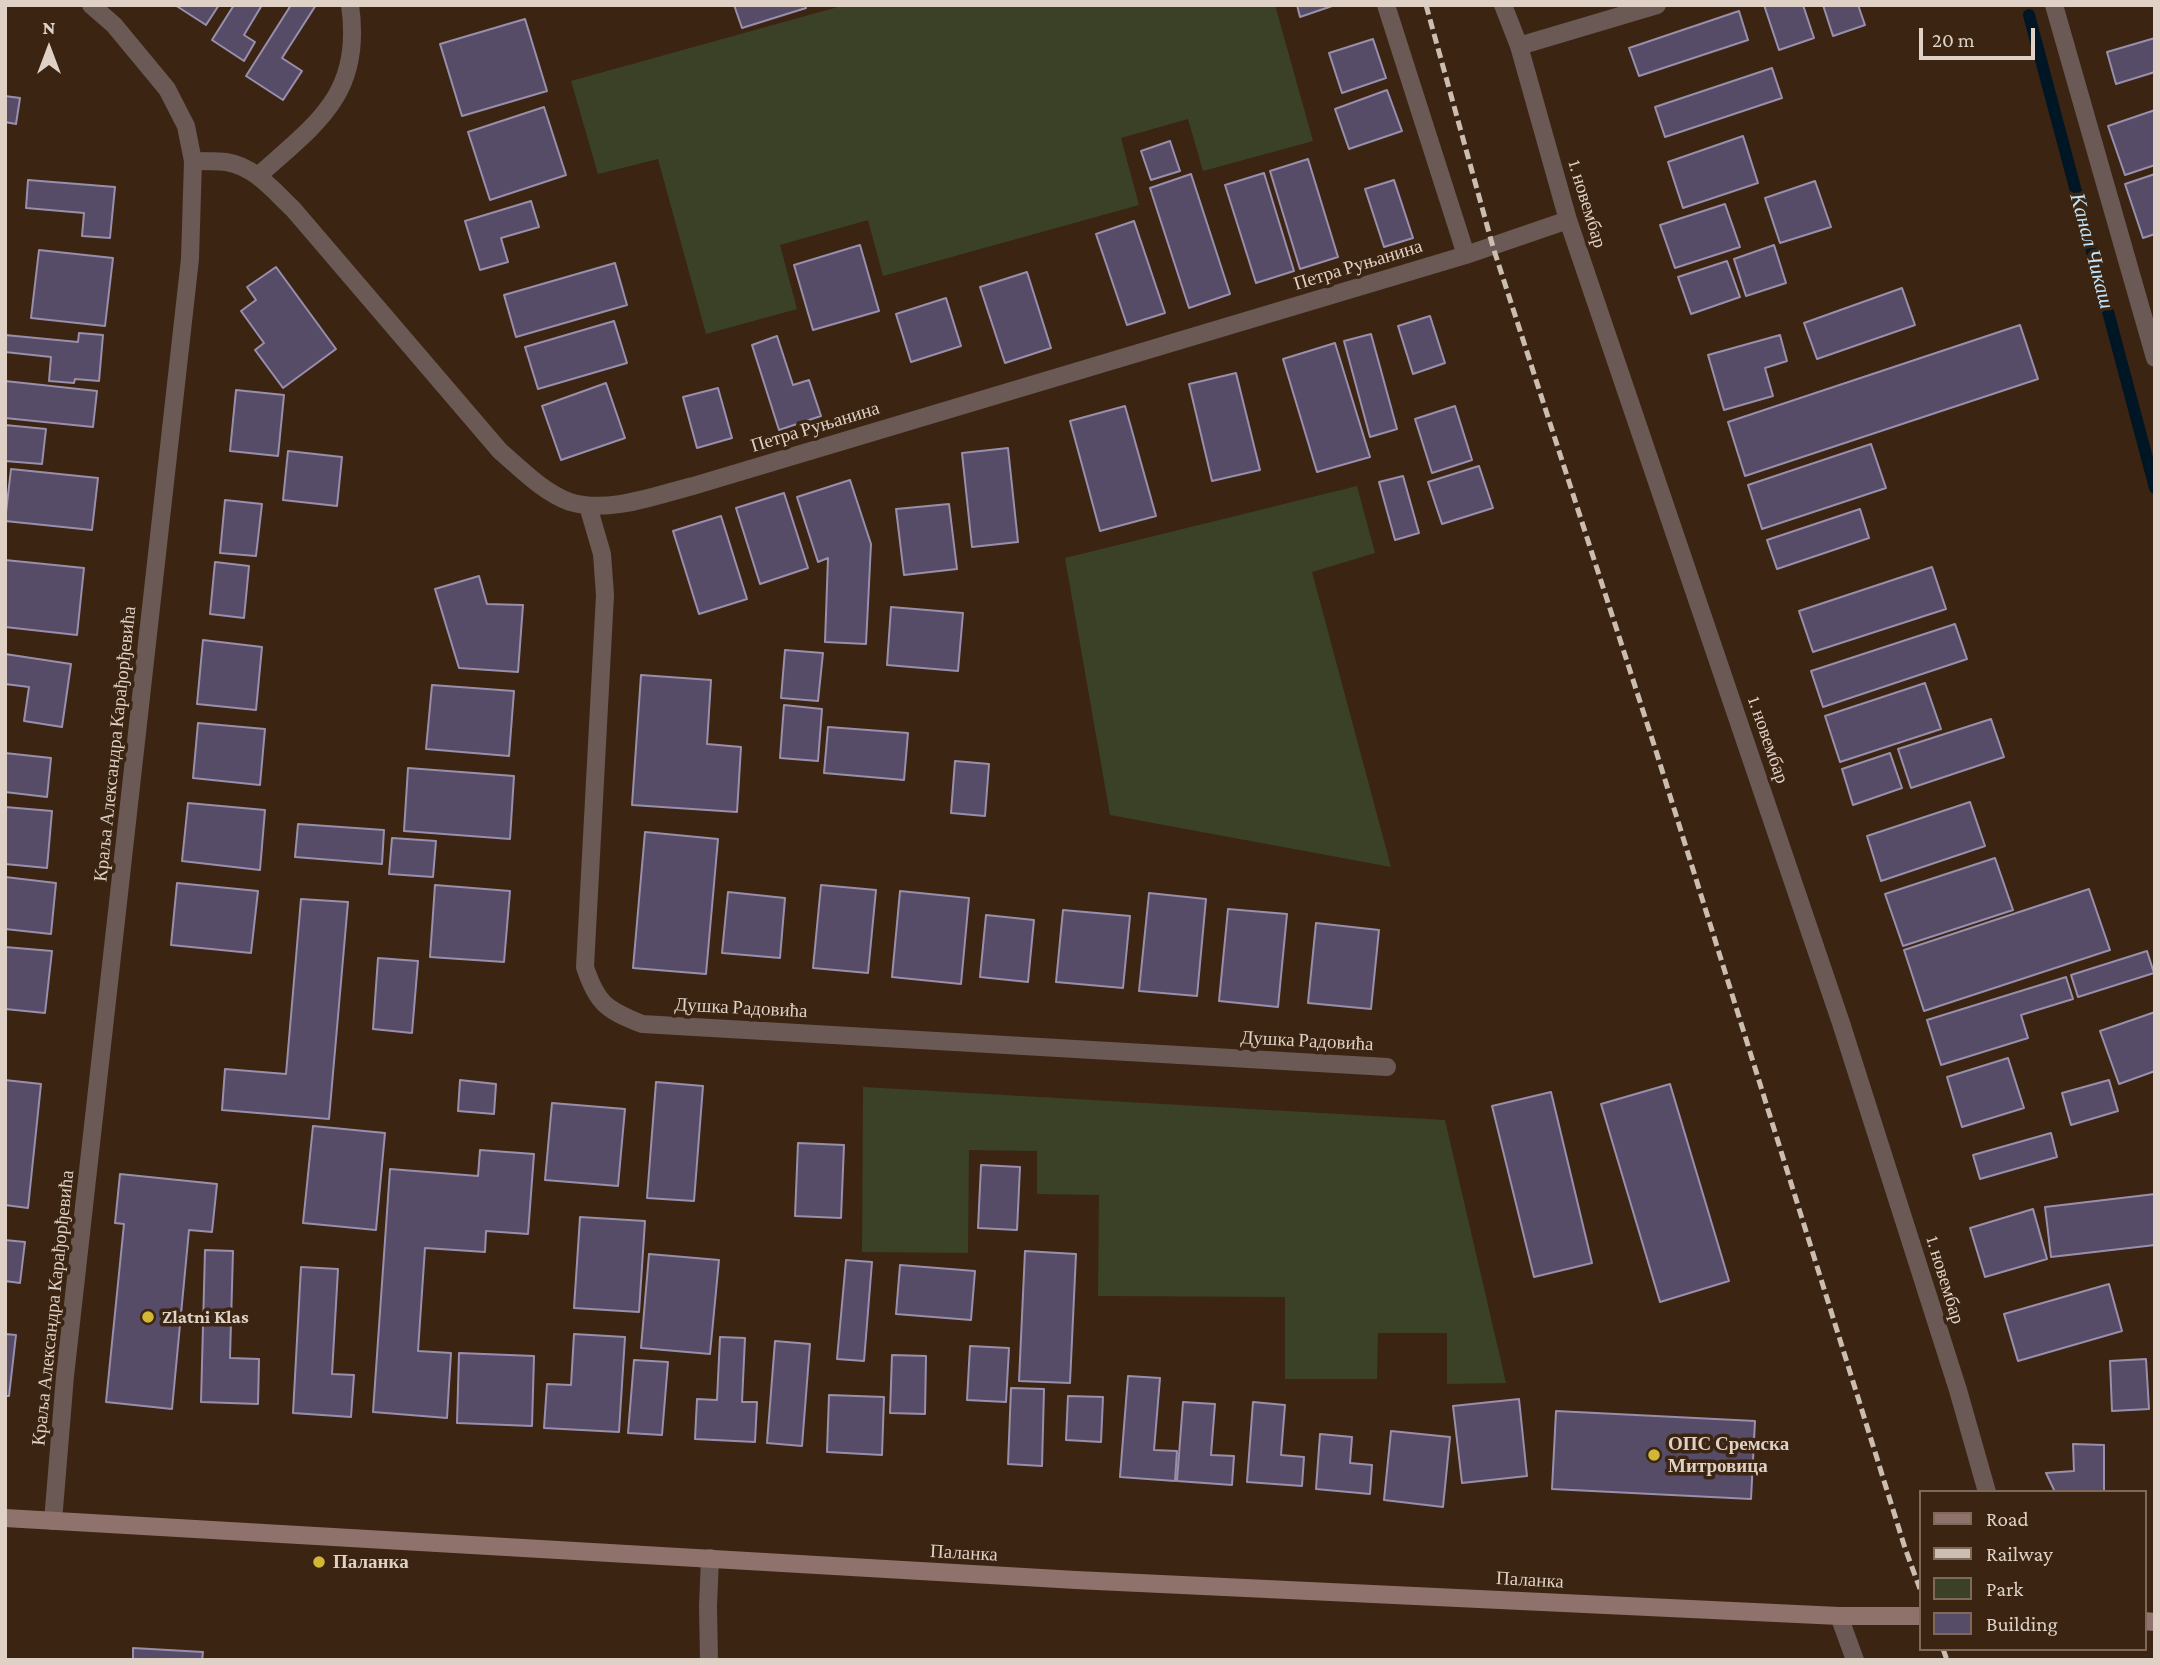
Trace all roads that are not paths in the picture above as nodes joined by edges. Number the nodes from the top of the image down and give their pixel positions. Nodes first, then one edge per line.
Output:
1 (91, 5) edge
2 (350, 5) edge
3 (1386, 5) edge
4 (1503, 5) edge
5 (1657, 5) edge
6 (2053, 5) edge
7 (1519, 46) junction
8 (193, 161) junction
9 (258, 176) junction
10 (1568, 220) junction
11 (1466, 255) junction
12 (2155, 358) edge
13 (588, 506) junction
14 (1387, 1067) dead end
15 (1986, 1490) edge
16 (5, 1518) edge
17 (53, 1521) junction
18 (710, 1558) junction
19 (1839, 1616) junction
20 (1918, 1616) edge
21 (709, 1660) edge
22 (1855, 1660) edge

1 - 8 street, Краља Александра Карађорђевића
2 - 9 street
3 - 11 street
4 - 7 street, 1. новембар
5 - 7 street
6 - 12 street
7 - 10 street, 1. новембар
8 - 9 street, Петра Руњанина
8 - 17 street, Краља Александра Карађорђевића
9 - 13 street, Петра Руњанина
10 - 11 street, Петра Руњанина
10 - 15 street, 1. новембар
11 - 13 street, Петра Руњанина
13 - 14 street, Душка Радовића
16 - 17 main road, Паланка
17 - 18 main road, Паланка
18 - 19 main road, Паланка
18 - 21 street
19 - 20 main road, Паланка
19 - 22 street

